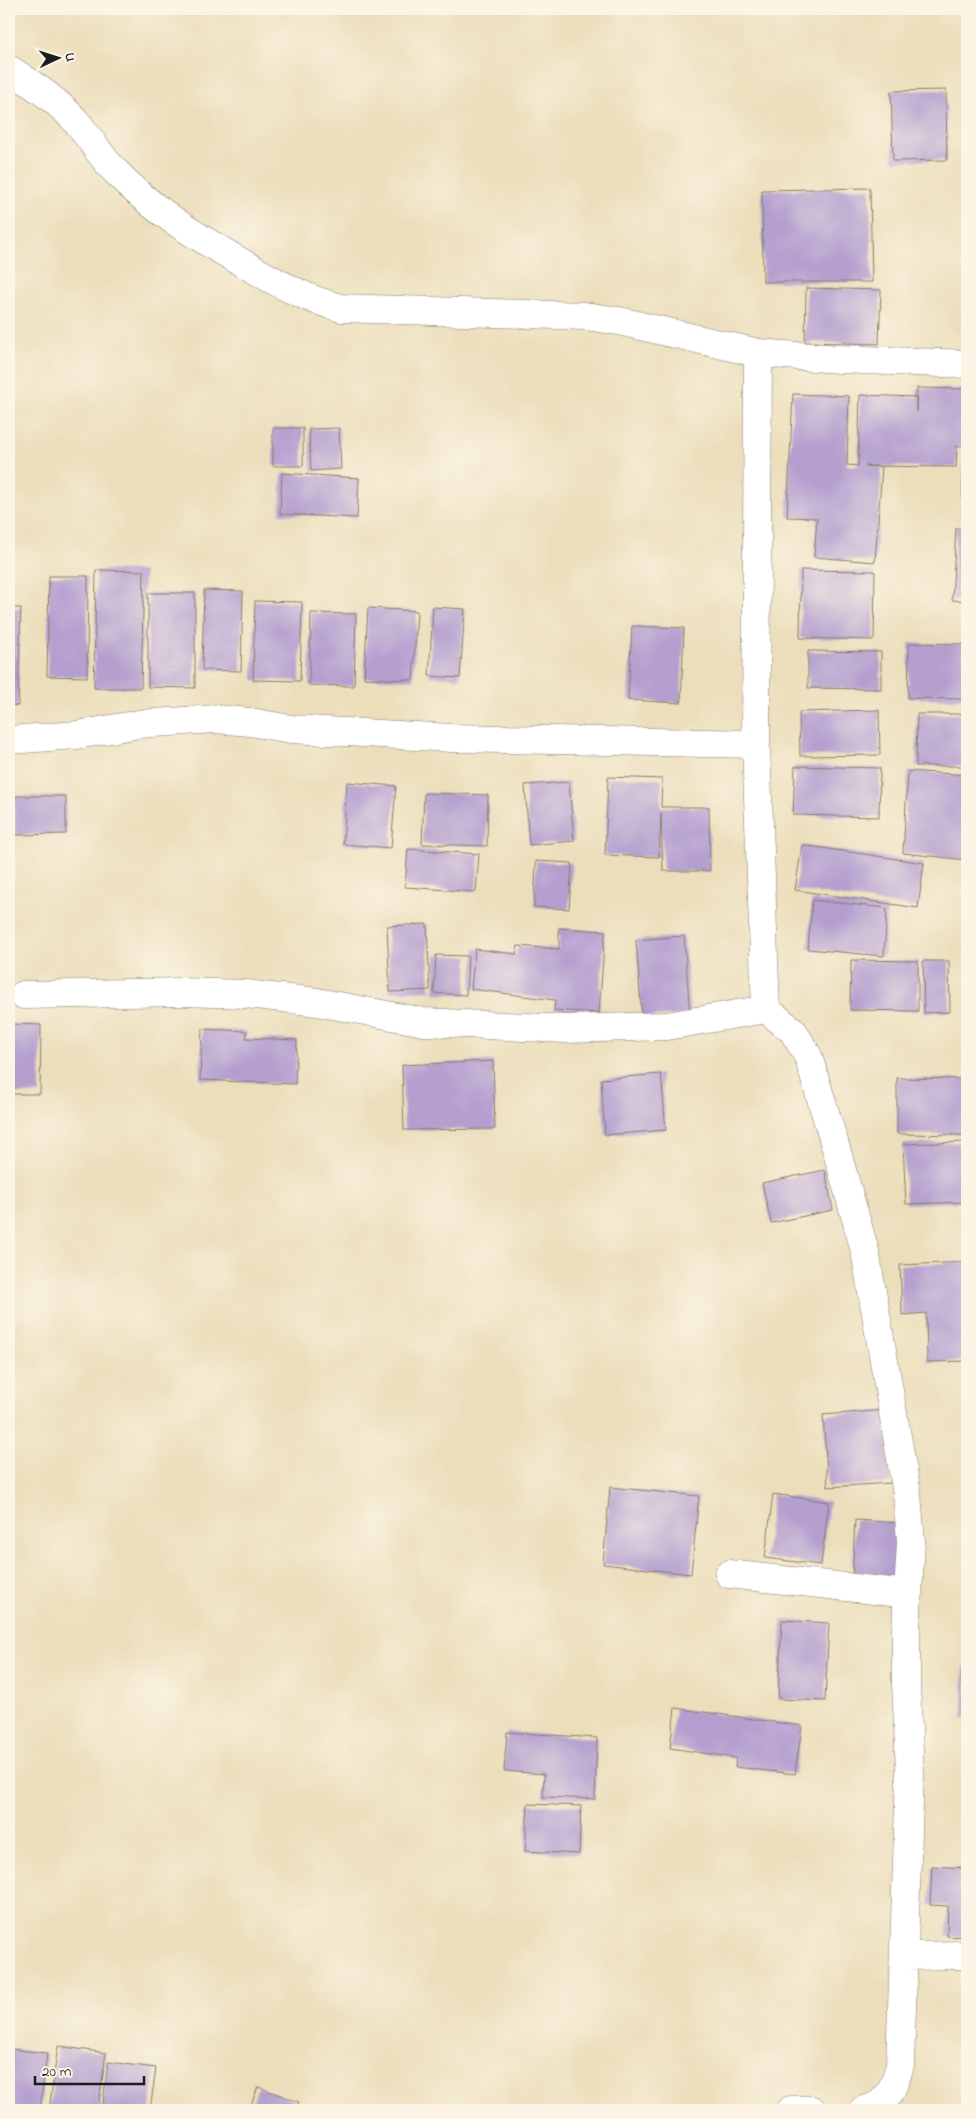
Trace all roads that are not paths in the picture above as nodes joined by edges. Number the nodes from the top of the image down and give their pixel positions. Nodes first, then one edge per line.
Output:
1 (9, 69) edge
2 (758, 353) junction
3 (967, 364) edge
4 (9, 740) edge
5 (756, 744) junction
6 (23, 995) dead end
7 (766, 1009) junction
8 (729, 1574) dead end
9 (909, 1594) junction
10 (967, 1955) edge
11 (905, 1956) junction
12 (791, 2110) edge
13 (812, 2110) edge
14 (863, 2110) edge

1 - 2 street
2 - 3 street
2 - 5 street
4 - 5 street
5 - 7 street
6 - 7 street
7 - 9 street
8 - 9 street
9 - 11 street
10 - 11 street
11 - 14 street
12 - 13 street

